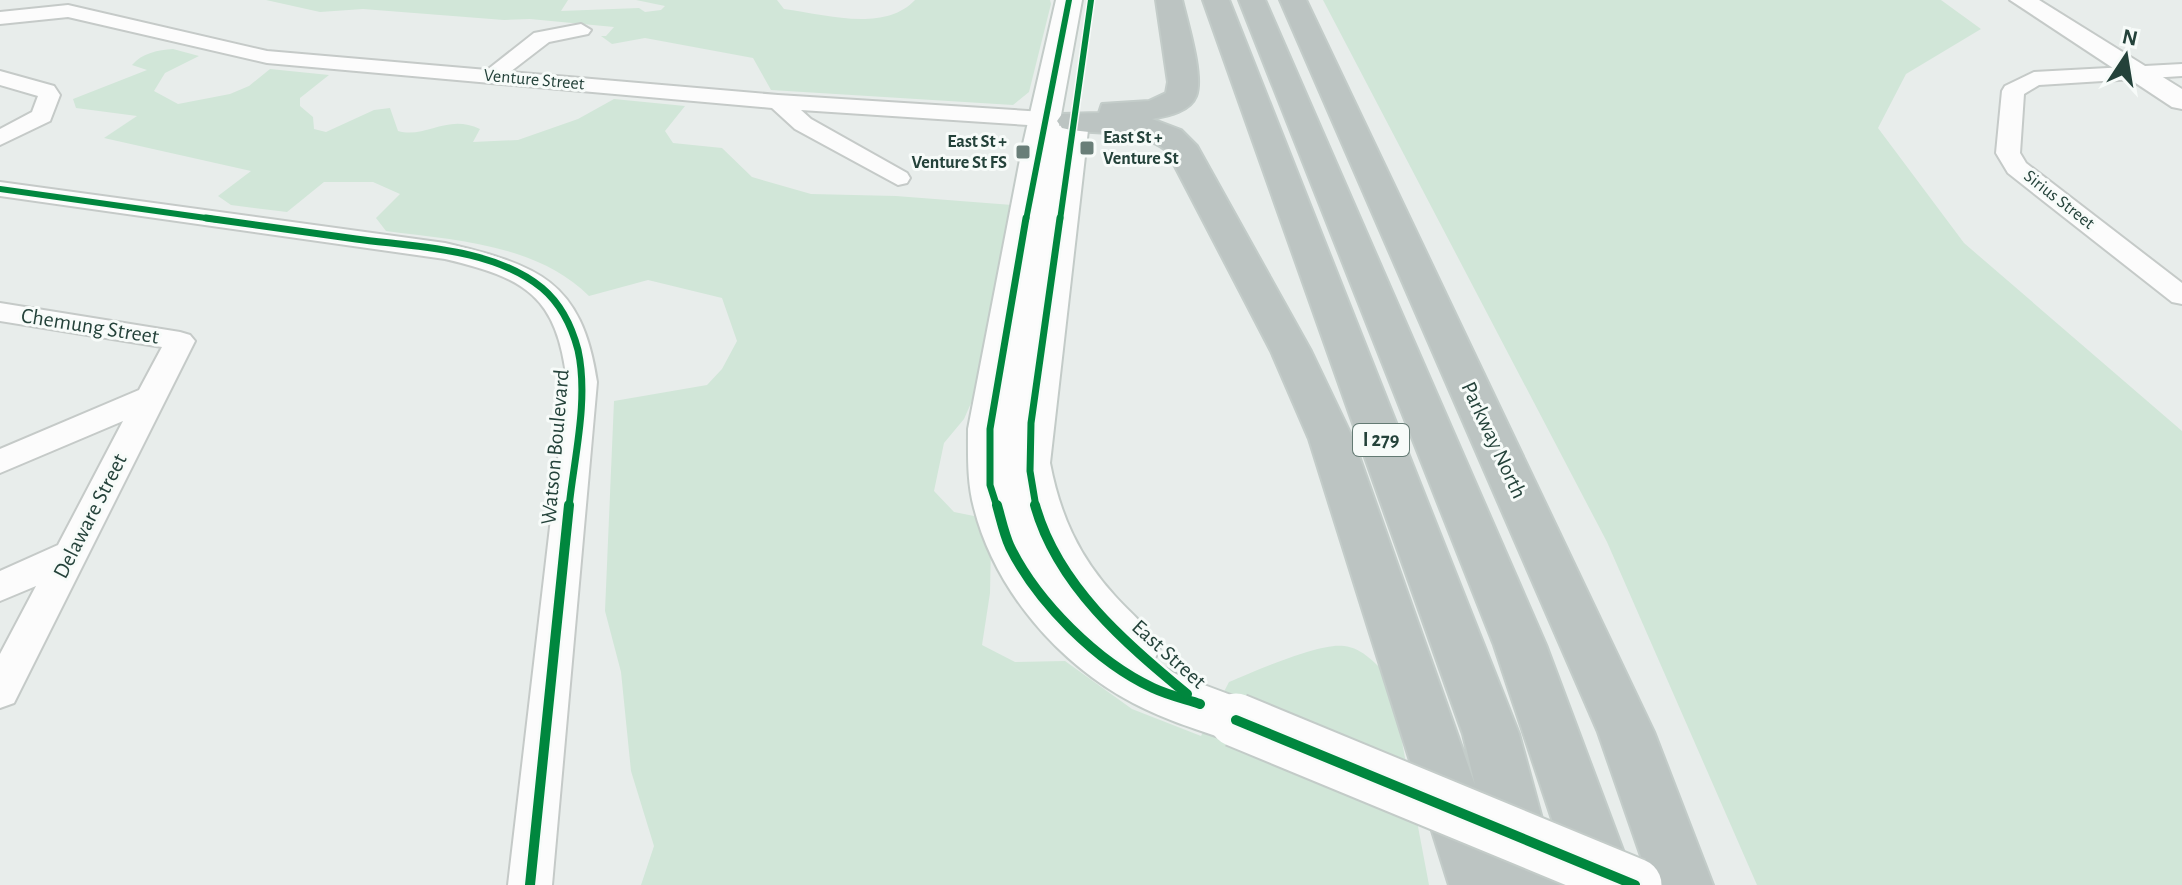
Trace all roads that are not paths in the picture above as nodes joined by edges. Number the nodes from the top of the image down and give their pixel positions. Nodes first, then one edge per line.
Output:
1 (1069, 0) edge
2 (1091, 0) edge
3 (1169, 0) edge
4 (1216, 0) edge
5 (1252, 0) edge
6 (1293, 0) edge
7 (2022, 0) edge
8 (0, 18) edge
9 (581, 30) dead end
10 (2182, 70) edge
11 (2136, 72) junction
12 (493, 76) junction
13 (0, 78) edge
14 (2182, 101) edge
15 (778, 102) junction
16 (1065, 116) junction
17 (0, 138) edge
18 (898, 178) dead end
19 (0, 189) edge
20 (2182, 296) edge
21 (0, 312) edge
22 (180, 341) joint
23 (151, 397) junction
24 (0, 462) edge
25 (71, 554) junction
26 (0, 587) edge
27 (0, 692) edge
28 (530, 885) edge
29 (1480, 885) edge
30 (1529, 885) edge
31 (1605, 885) edge
32 (1635, 885) edge
33 (1682, 885) edge

1 - 16 main road, East Street
2 - 16 main road, East Street
3 - 16 highway
4 - 30 highway, I 279
5 - 31 highway
6 - 33 highway, Parkway North
7 - 11 street
8 - 12 street, Venture Street
9 - 12 street
10 - 11 street
11 - 14 street
11 - 20 street, Sirius Street
12 - 15 street, Venture Street
13 - 17 street
15 - 16 street, Venture Street
15 - 18 street
16 - 29 highway
16 - 32 main road, East Street, bridge
19 - 28 street, Watson Boulevard
21 - 22 street, Chemung Street
22 - 23 street, Delaware Street
23 - 24 street
23 - 25 street, Delaware Street
25 - 26 street
25 - 27 street, Delaware Street

